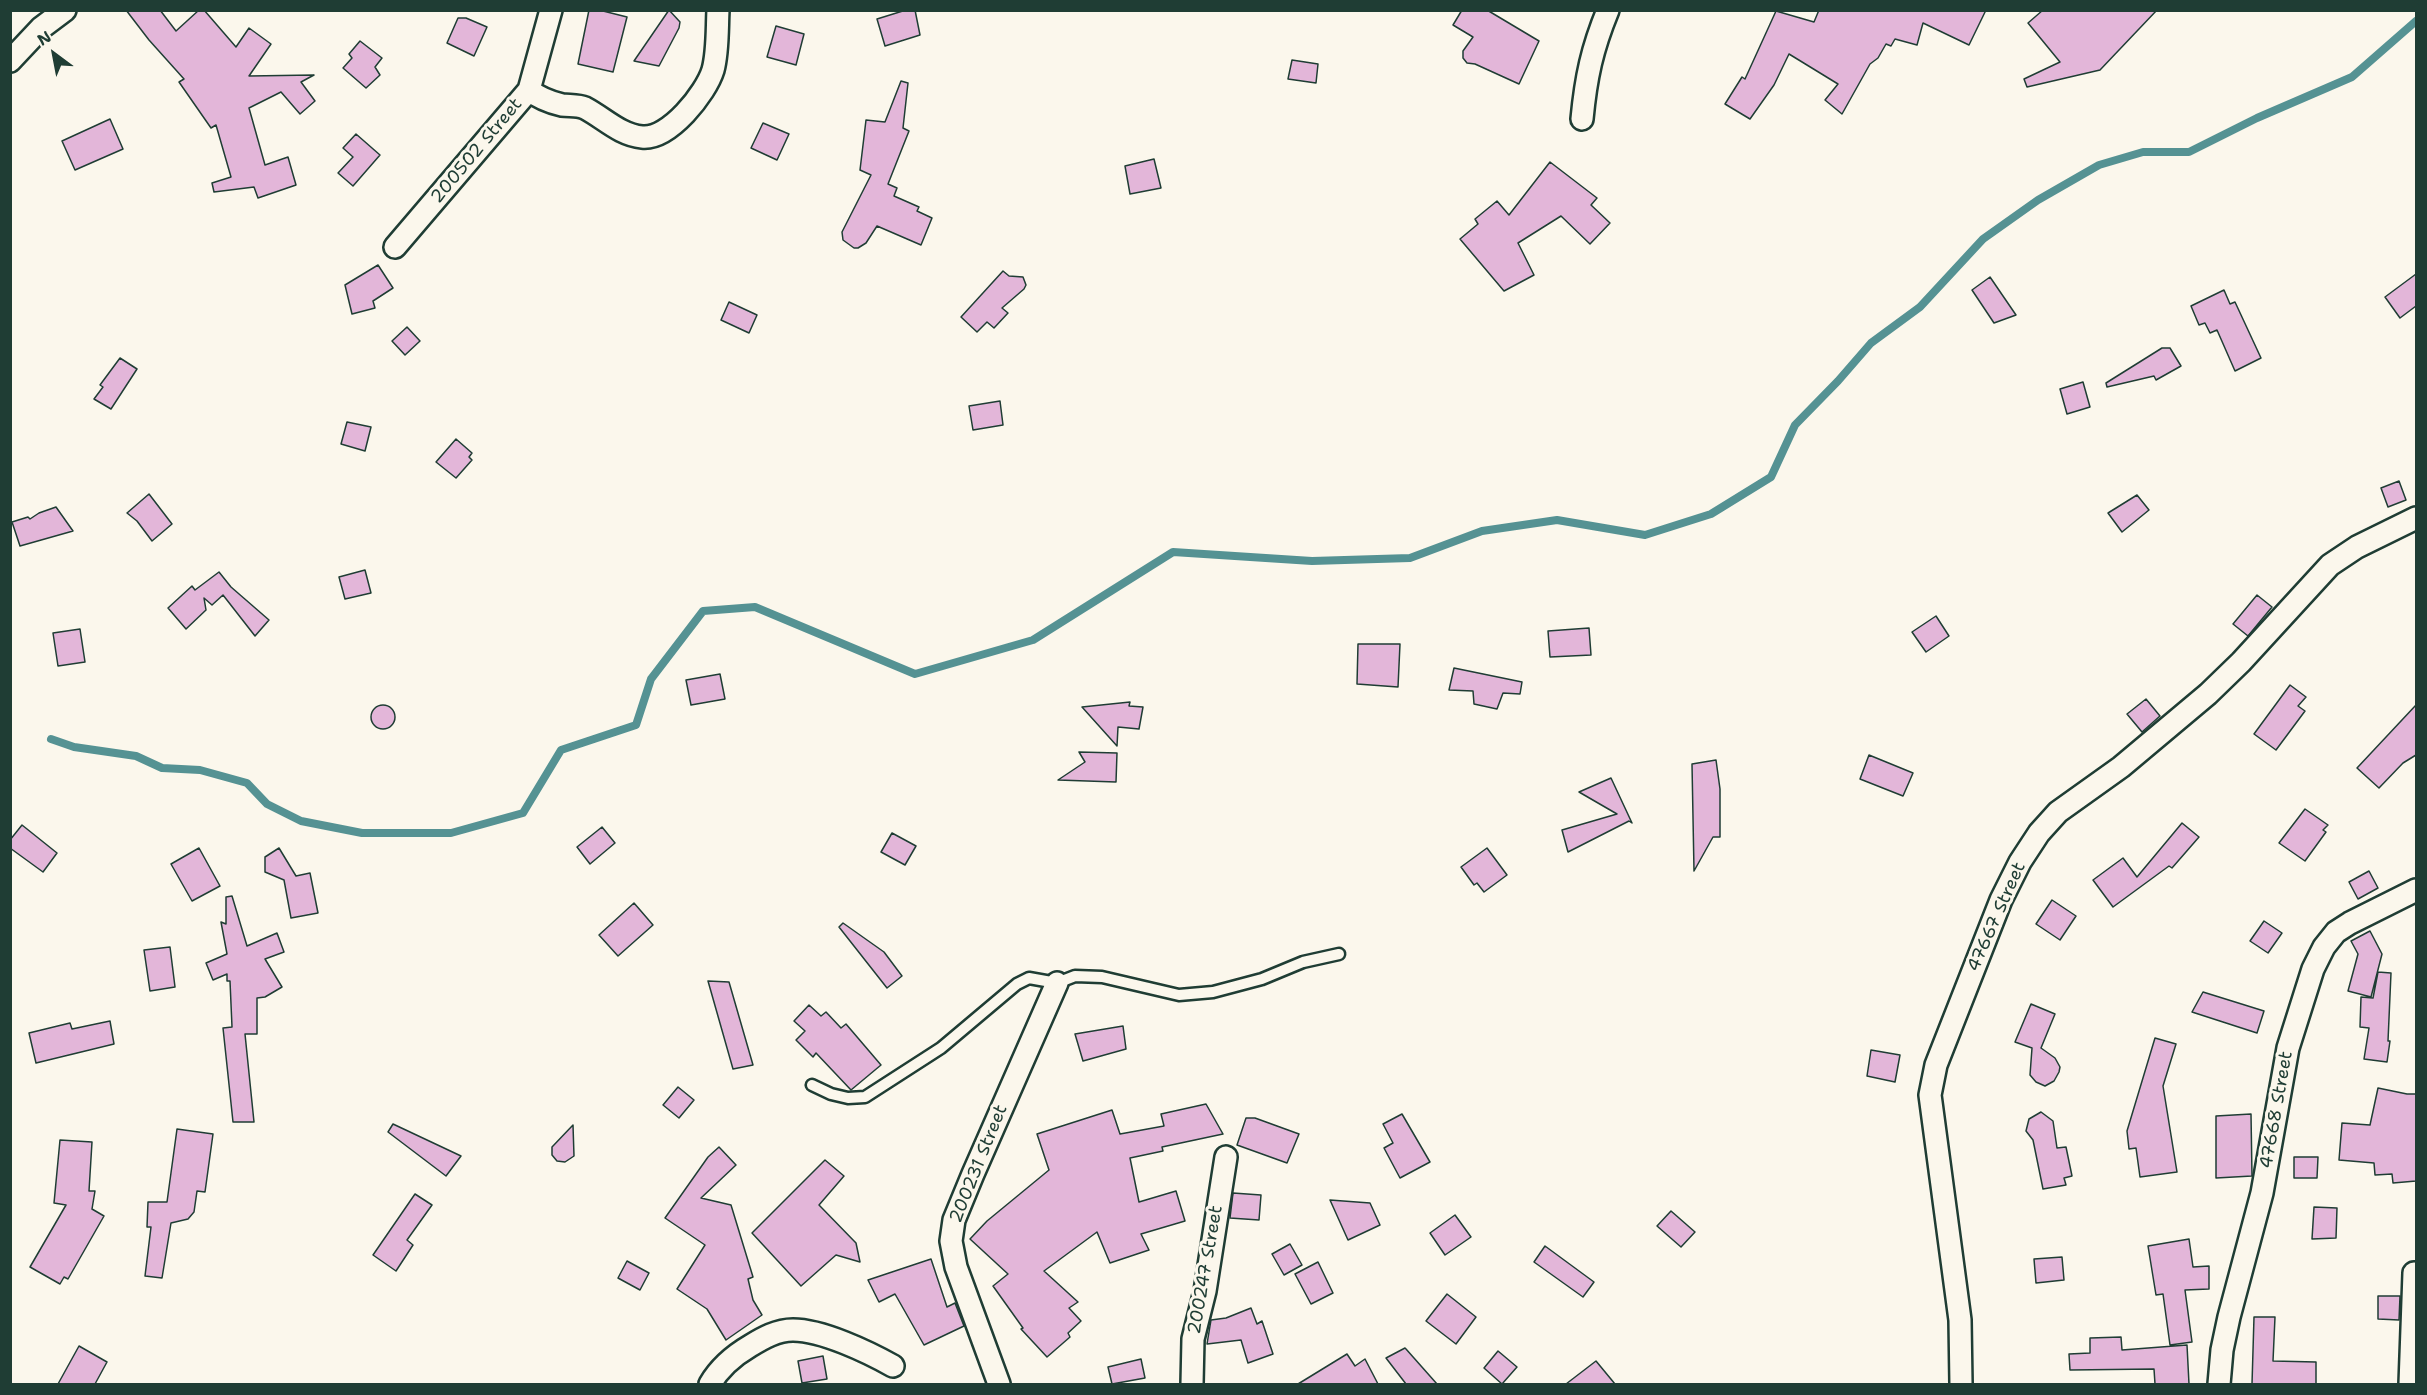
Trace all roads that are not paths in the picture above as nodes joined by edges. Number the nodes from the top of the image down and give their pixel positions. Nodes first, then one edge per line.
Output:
1 (65, 10) edge
2 (551, 10) edge
3 (718, 10) edge
4 (1608, 10) edge
5 (10, 61) edge
6 (529, 90) junction
7 (1582, 119) dead end
8 (395, 247) dead end
9 (2416, 518) edge
10 (2416, 890) edge
11 (1339, 954) dead end
12 (1057, 983) junction
13 (812, 1084) dead end
14 (1226, 1156) dead end
15 (2414, 1273) dead end
16 (893, 1366) dead end
17 (710, 1384) edge
18 (999, 1384) edge
19 (1192, 1384) edge
20 (1961, 1384) edge
21 (2219, 1384) edge
22 (2410, 1384) edge

1 - 5 street
2 - 6 street, 200502 Street
3 - 6 street
4 - 7 street
6 - 8 street, 200502 Street
9 - 20 street, 47667 Street
10 - 21 street, 47668 Street
11 - 12 lane
12 - 13 lane
12 - 18 street, 200231 Street
14 - 19 street, 200247 Street
15 - 22 street
16 - 17 street

